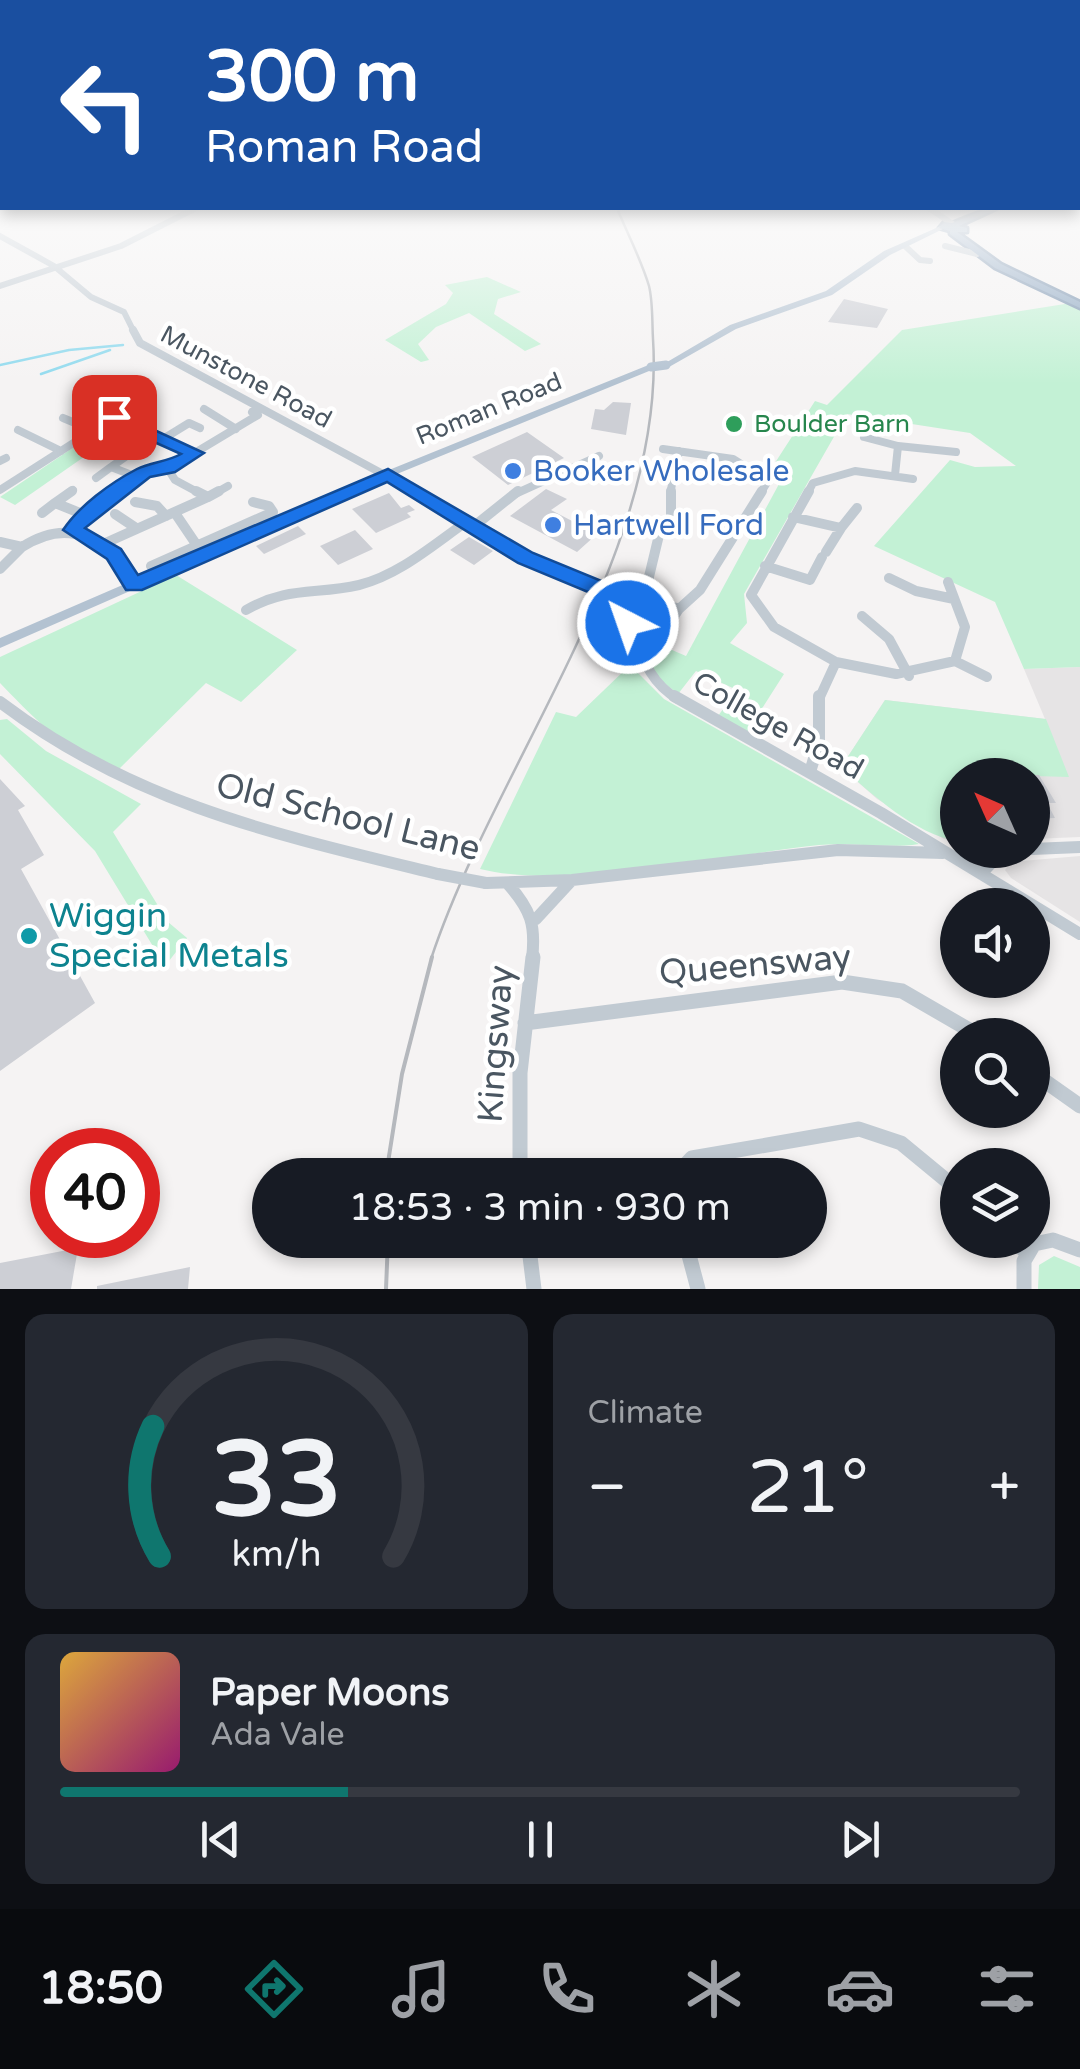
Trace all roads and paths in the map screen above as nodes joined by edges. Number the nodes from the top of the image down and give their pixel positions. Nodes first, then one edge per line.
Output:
1 (51, 264) edge
2 (60, 264) edge
3 (867, 264) edge
4 (997, 264) edge
5 (54, 266) junction
6 (0, 286) edge
7 (1080, 305) edge
8 (111, 391) dead end
9 (204, 409) dead end
10 (258, 415) dead end
11 (114, 417) junction
12 (63, 418) dead end
13 (236, 429) junction
14 (18, 430) dead end
15 (92, 430) junction
16 (864, 437) dead end
17 (164, 439) junction
18 (221, 439) junction
19 (898, 446) junction
20 (664, 449) dead end
21 (61, 451) junction
22 (679, 451) junction
23 (199, 452) junction
24 (956, 452) dead end
25 (119, 453) dead end
26 (599, 456) dead end
27 (111, 467) junction
28 (168, 468) junction
29 (388, 474) junction
30 (896, 475) junction
31 (137, 477) junction
32 (96, 478) dead end
33 (913, 478) dead end
34 (228, 486) dead end
35 (0, 490) edge
36 (73, 490) dead end
37 (208, 497) junction
38 (135, 502) dead end
39 (254, 502) dead end
40 (55, 503) junction
41 (857, 508) dead end
42 (42, 512) dead end
43 (115, 514) dead end
44 (84, 515) junction
45 (170, 515) junction
46 (793, 517) junction
47 (469, 524) junction
48 (136, 528) junction
49 (841, 528) junction
50 (73, 530) junction
51 (0, 542) edge
52 (101, 545) junction
53 (22, 547) junction
54 (198, 547) junction
55 (151, 566) dead end
56 (765, 566) junction
57 (0, 569) edge
58 (888, 578) dead end
59 (948, 582) dead end
60 (134, 585) junction
61 (954, 600) junction
62 (679, 609) junction
63 (246, 610) dead end
64 (862, 616) dead end
65 (0, 643) edge
66 (637, 656) junction
67 (954, 661) junction
68 (836, 662) junction
69 (909, 676) junction
70 (987, 677) dead end
71 (0, 702) edge
72 (810, 772) junction
73 (1080, 847) edge
74 (1050, 848) edge
75 (940, 849) edge
76 (940, 854) edge
77 (972, 868) edge
78 (987, 868) edge
79 (982, 874) junction
80 (572, 880) junction
81 (508, 884) junction
82 (536, 919) junction
83 (1080, 934) edge
84 (949, 1018) edge
85 (525, 1023) junction
86 (1050, 1085) edge
87 (1080, 1106) edge
88 (519, 1158) edge
89 (692, 1158) edge
90 (940, 1174) edge
91 (1050, 1240) edge
92 (1080, 1250) edge
93 (530, 1258) edge
94 (690, 1258) edge
95 (1020, 1258) edge
96 (534, 1289) edge
97 (698, 1289) edge
98 (1024, 1289) edge

1 - 5 street, Munstone Road
2 - 5 street
3 - 29 main road, Roman Road, bridge
4 - 7 highway
5 - 6 street
5 - 29 street, Munstone Road
8 - 11 street
9 - 13 street
10 - 13 street
11 - 15 street
11 - 17 street
12 - 15 street
13 - 18 street
14 - 21 street
15 - 21 street
16 - 19 street
17 - 18 street
17 - 23 street
18 - 23 street
19 - 24 street
19 - 30 street
20 - 22 street
21 - 35 street
22 - 62 street
22 - 62 street
23 - 28 street
25 - 27 street
26 - 47 street
27 - 31 street
27 - 32 street
28 - 31 street
28 - 37 street
29 - 47 street, College Road
29 - 60 main road, Roman Road
30 - 33 street
30 - 46 street
31 - 44 street
34 - 37 street
36 - 40 street
37 - 45 street
38 - 45 street
39 - 54 street
40 - 42 street
40 - 44 street
41 - 49 street
43 - 48 street
44 - 50 street
45 - 48 street
45 - 54 street
46 - 49 street
46 - 56 street
47 - 63 street
47 - 66 street, College Road, bridge
48 - 52 street
49 - 56 street
50 - 52 street
50 - 53 street
51 - 53 street
52 - 60 street
53 - 57 street
54 - 55 street
56 - 68 street
58 - 61 street
59 - 61 street
60 - 65 main road, Roman Road
61 - 67 street
62 - 66 street
64 - 69 street
66 - 72 street, College Road
67 - 69 street
67 - 70 street
68 - 69 street
68 - 72 street
71 - 81 street, Old School Lane, bridge
72 - 75 street, College Road
73 - 74 street
76 - 80 street, Old School Lane
77 - 79 street, College Road
78 - 79 street
79 - 83 street, College Road
80 - 81 street, Old School Lane
80 - 82 street
81 - 82 street
82 - 85 street, Kingsway
84 - 85 street, Queensway
85 - 88 street, Kingsway
86 - 87 street
89 - 90 street
91 - 92 street
93 - 96 street
94 - 97 street
95 - 98 street

